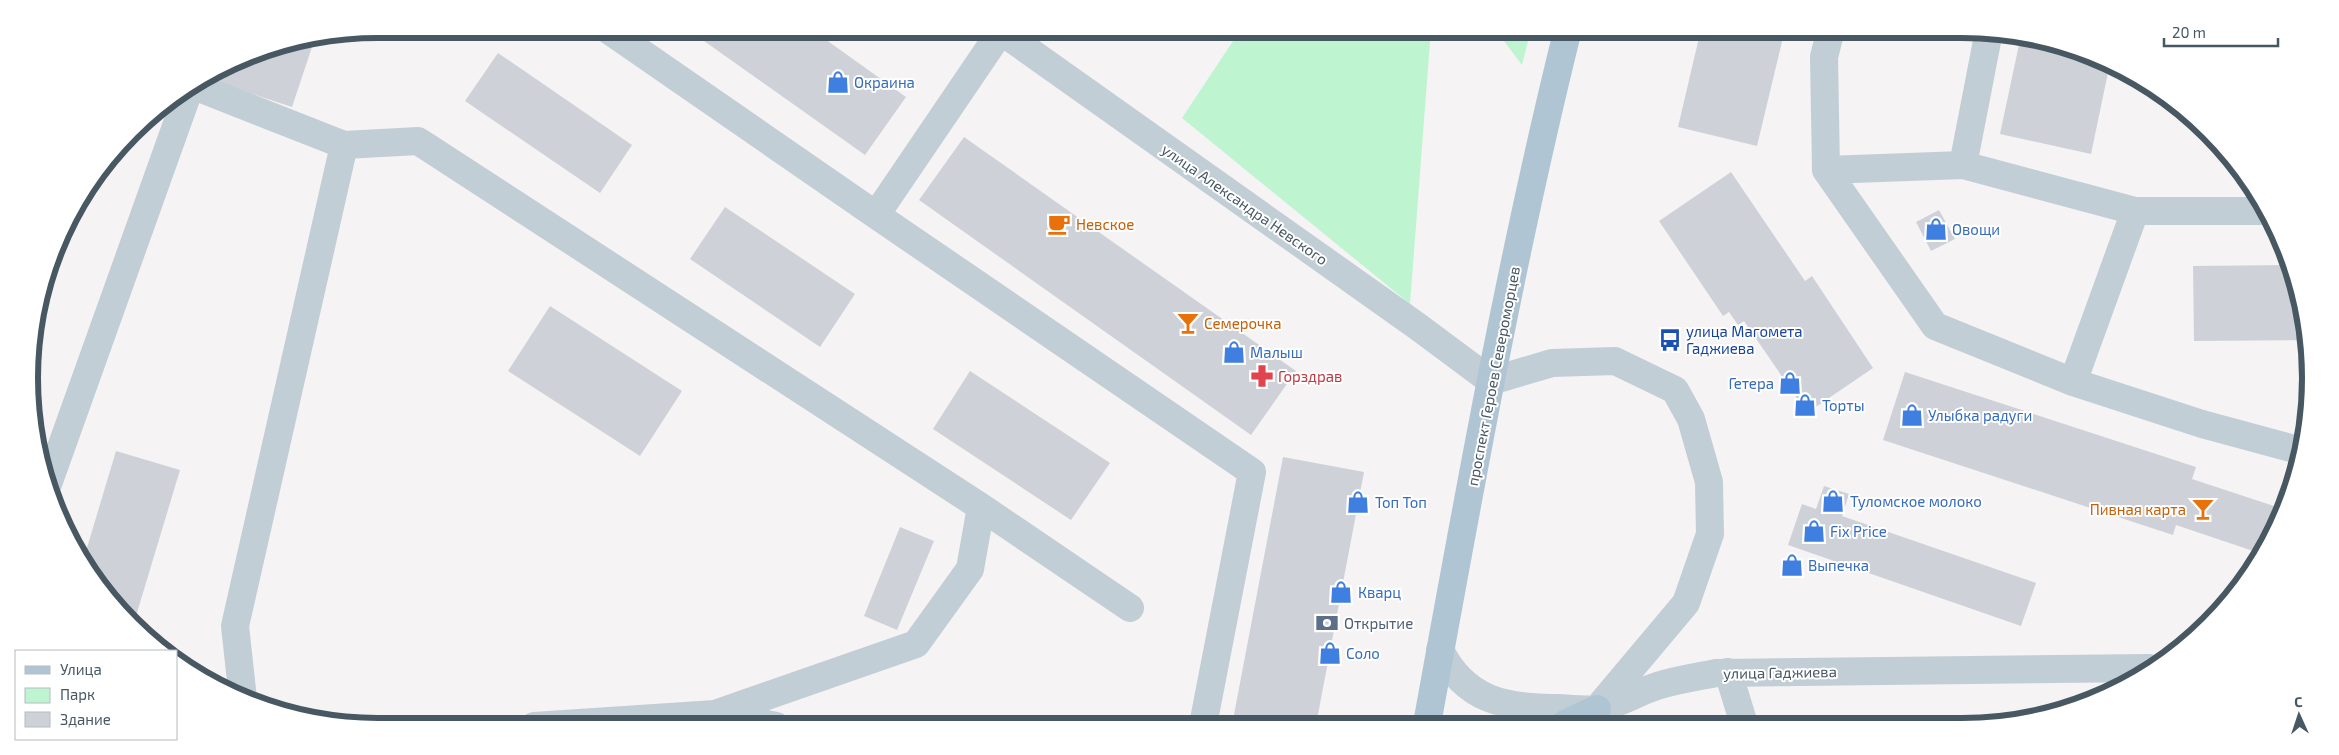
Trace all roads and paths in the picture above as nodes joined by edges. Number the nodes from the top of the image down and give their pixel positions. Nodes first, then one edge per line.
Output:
1 (620, 38) edge
2 (994, 38) edge
3 (1010, 38) edge
4 (1566, 38) edge
5 (1829, 38) edge
6 (1988, 38) edge
7 (199, 88) edge
8 (187, 97) edge
9 (344, 145) junction
10 (1963, 165) junction
11 (1826, 170) junction
12 (2135, 211) junction
13 (2258, 211) edge
14 (876, 215) junction
15 (1492, 381) junction
16 (2073, 382) junction
17 (2294, 449) edge
18 (52, 474) edge
19 (981, 507) junction
20 (1130, 608) dead end
21 (1440, 650) junction
22 (2138, 668) edge
23 (1728, 672) junction
24 (242, 689) edge
25 (1597, 709) junction
26 (720, 718) edge
27 (1204, 718) edge
28 (1428, 718) edge
29 (1578, 718) edge
30 (1742, 718) edge

1 - 14 street
2 - 14 street
3 - 15 street, улица Александра Невского
4 - 15 main road, проспект Героев Североморцев
5 - 11 street
6 - 10 street
7 - 9 street
8 - 18 street
9 - 19 street
9 - 24 street
10 - 11 street
10 - 12 street
11 - 16 street
12 - 13 street
12 - 16 street
14 - 27 street
15 - 21 main road, проспект Героев Североморцев
15 - 25 street
16 - 17 street
19 - 20 street
19 - 26 street
21 - 25 street, улица Гаджиева
21 - 28 main road, проспект Героев Североморцев
22 - 23 street, улица Гаджиева
23 - 25 street, улица Гаджиева
23 - 30 street
25 - 29 main road

